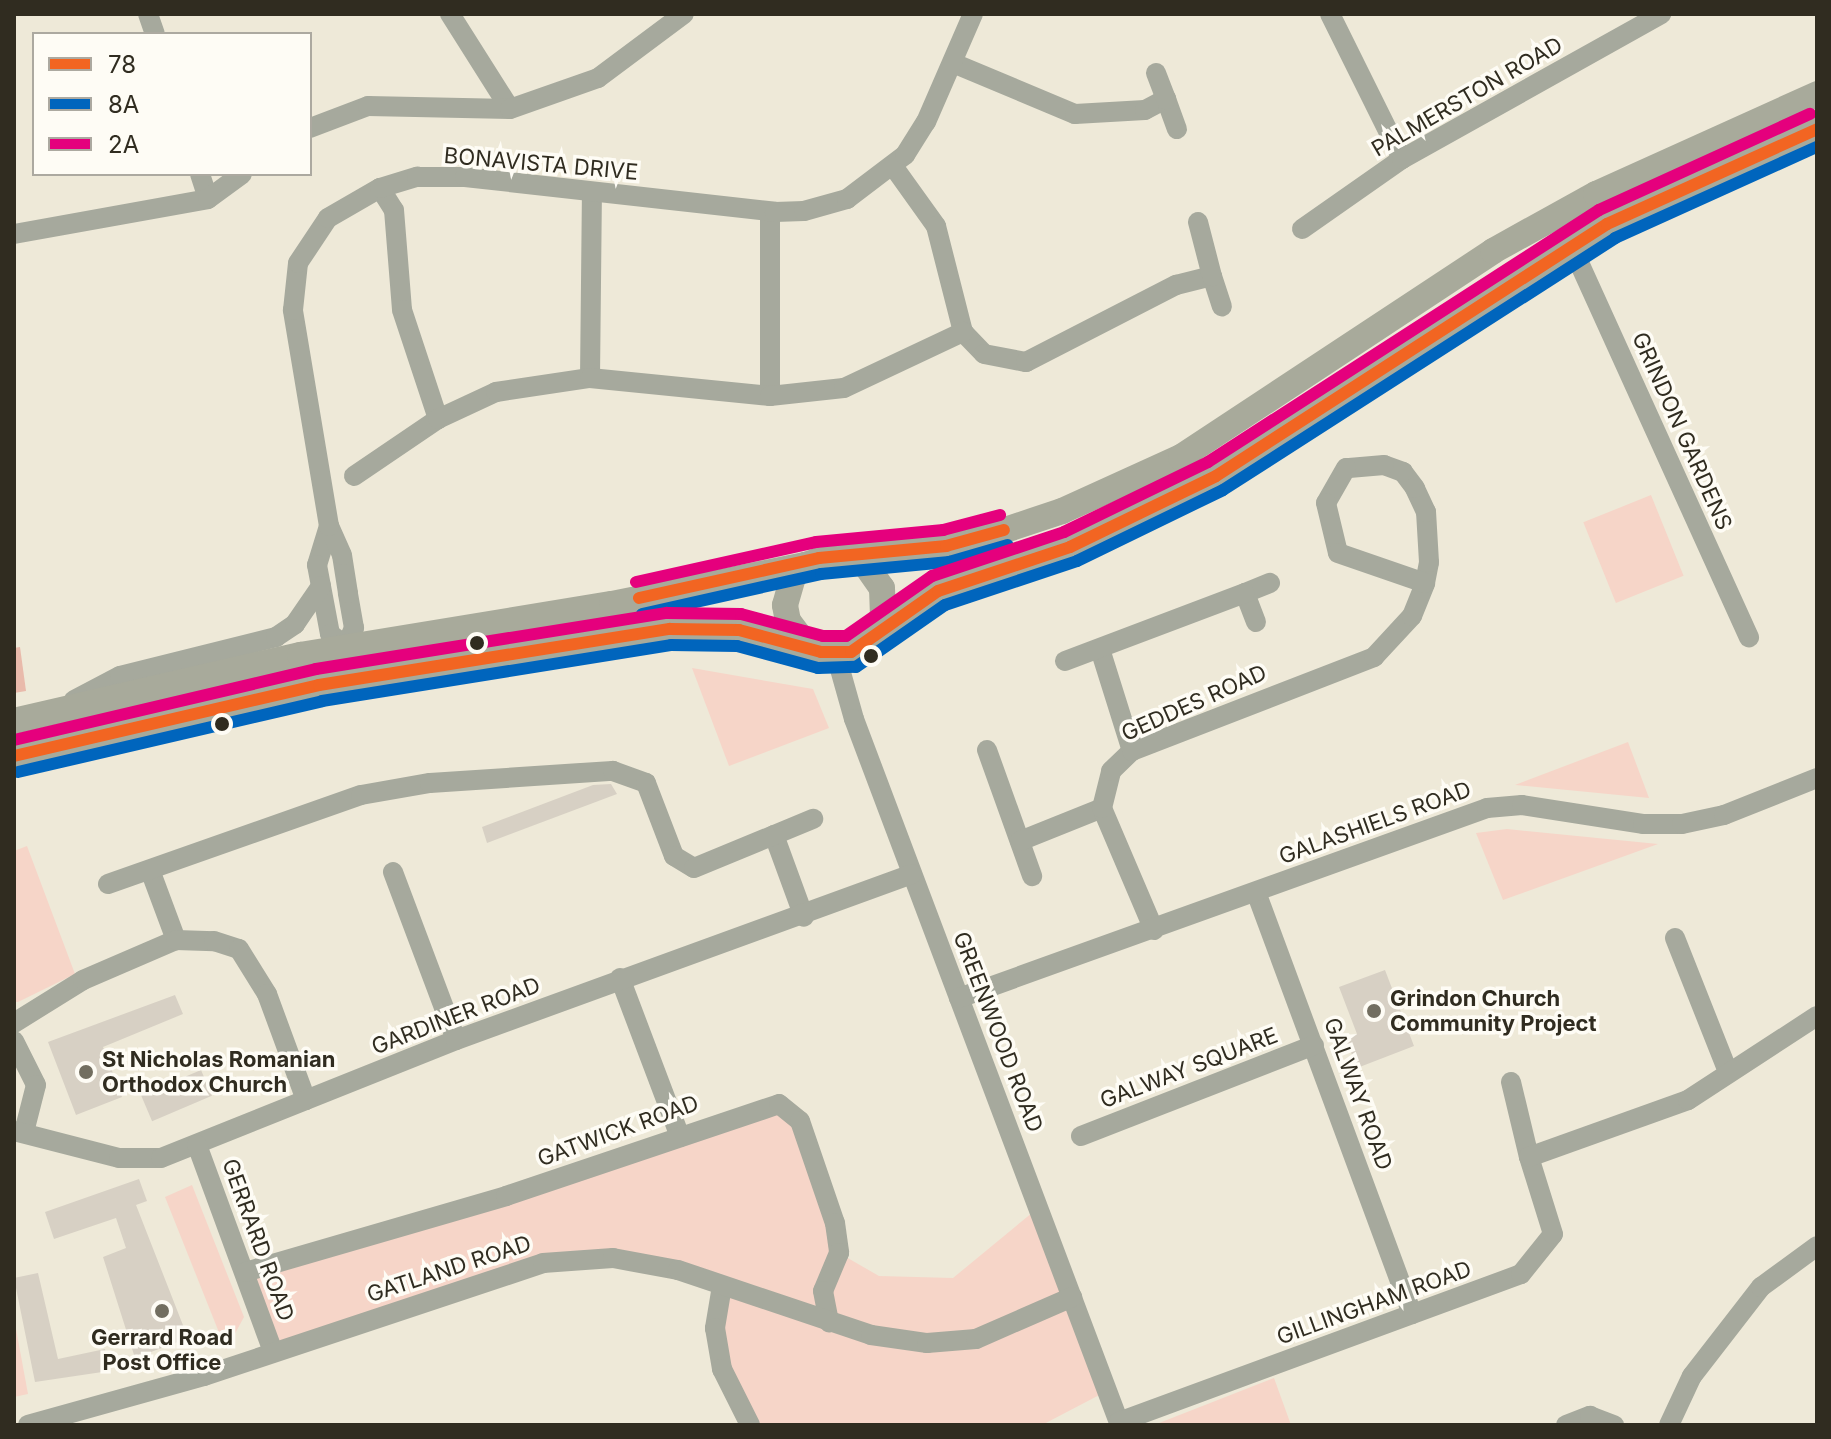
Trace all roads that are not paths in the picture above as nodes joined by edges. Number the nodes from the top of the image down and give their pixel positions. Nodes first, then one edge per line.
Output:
1 (450, 14) edge
2 (684, 14) edge
3 (973, 14) edge
4 (1330, 14) edge
5 (1661, 14) edge
6 (953, 63) junction
7 (1156, 73) dead end
8 (1817, 94) edge
9 (1166, 99) junction
10 (510, 109) junction
11 (312, 127) edge
12 (1177, 129) dead end
13 (1817, 129) edge
14 (1402, 159) junction
15 (893, 166) junction
16 (201, 176) edge
17 (239, 176) edge
18 (380, 188) junction
19 (592, 192) junction
20 (208, 199) junction
21 (770, 212) junction
22 (1198, 222) dead end
23 (1302, 229) dead end
24 (14, 234) edge
25 (1571, 245) junction
26 (1212, 276) junction
27 (1222, 306) dead end
28 (963, 332) junction
29 (590, 378) junction
30 (770, 396) junction
31 (438, 419) junction
32 (354, 476) dead end
33 (329, 526) junction
34 (848, 557) junction
35 (806, 565) junction
36 (1270, 583) dead end
37 (1425, 583) junction
38 (321, 586) junction
39 (1245, 593) junction
40 (1256, 622) dead end
41 (875, 635) junction
42 (1749, 637) dead end
43 (346, 646) junction
44 (807, 646) junction
45 (1100, 649) junction
46 (836, 655) junction
47 (1065, 661) dead end
48 (353, 679) junction
49 (57, 709) junction
50 (14, 721) edge
51 (987, 750) dead end
52 (1132, 751) junction
53 (14, 756) edge
54 (1817, 778) edge
55 (1102, 808) junction
56 (813, 819) dead end
57 (774, 835) junction
58 (1020, 841) junction
59 (150, 870) junction
60 (393, 872) dead end
61 (912, 874) junction
62 (1032, 876) dead end
63 (108, 884) dead end
64 (1256, 892) junction
65 (804, 917) junction
66 (1154, 930) junction
67 (1675, 938) dead end
68 (176, 940) junction
69 (620, 978) junction
70 (959, 998) junction
71 (1817, 1016) edge
72 (14, 1023) edge
73 (456, 1040) junction
74 (14, 1041) edge
75 (1314, 1045) junction
76 (1728, 1072) junction
77 (1511, 1082) dead end
78 (306, 1100) junction
79 (19, 1132) edge
80 (1081, 1136) dead end
81 (680, 1137) junction
82 (197, 1145) junction
83 (1529, 1157) junction
84 (1817, 1246) edge
85 (245, 1272) junction
86 (722, 1286) junction
87 (1072, 1297) junction
88 (1412, 1314) junction
89 (829, 1322) junction
90 (273, 1352) junction
91 (1119, 1423) edge
92 (35, 1424) edge
93 (750, 1425) edge
94 (1566, 1425) edge
95 (1614, 1425) edge
96 (1669, 1425) edge

1 - 10 street
2 - 10 street
3 - 6 street, BONAVISTA DRIVE
4 - 14 street
5 - 14 street, PALMERSTON ROAD
6 - 9 street
6 - 15 street, BONAVISTA DRIVE
7 - 9 street
8 - 34 main road
9 - 12 street
10 - 11 street
13 - 25 main road
14 - 23 street, PALMERSTON ROAD
15 - 21 street, BONAVISTA DRIVE
15 - 28 street
16 - 20 street
17 - 20 street
18 - 19 street, BONAVISTA DRIVE
18 - 31 street
18 - 33 street, BONAVISTA DRIVE
19 - 21 street, BONAVISTA DRIVE
19 - 29 street
20 - 24 street
21 - 30 street
22 - 26 street
25 - 41 main road
25 - 42 street, GRINDON GARDENS
26 - 27 street
26 - 28 street
28 - 30 street
29 - 30 street
29 - 31 street
31 - 32 street
33 - 38 street, BONAVISTA DRIVE
33 - 43 street, BONAVISTA DRIVE
34 - 35 main road
34 - 41 main road
35 - 43 main road
35 - 44 main road
36 - 39 street
37 - 37 street, GEDDES ROAD
37 - 52 street, GEDDES ROAD
38 - 43 street, BONAVISTA DRIVE
38 - 49 street
39 - 40 street
39 - 45 street
41 - 46 main road
43 - 48 main road
43 - 49 main road
44 - 46 main road
44 - 48 main road
45 - 47 street
45 - 52 street
46 - 61 street, GREENWOOD ROAD
48 - 53 main road
49 - 50 main road
51 - 58 street
52 - 55 street, GEDDES ROAD
54 - 64 street, GALASHIELS ROAD
55 - 58 street
55 - 66 street
56 - 57 street
57 - 59 street
57 - 65 street
58 - 62 street
59 - 63 street
59 - 68 street
60 - 73 street
61 - 65 street, GARDINER ROAD
61 - 70 street, GREENWOOD ROAD
64 - 66 street, GALASHIELS ROAD
64 - 75 street, GALWAY ROAD
65 - 69 street, GARDINER ROAD
66 - 70 street, GALASHIELS ROAD
67 - 76 street
68 - 72 street
68 - 78 street
69 - 73 street, GARDINER ROAD
69 - 81 street
70 - 87 street, GREENWOOD ROAD
71 - 76 street
73 - 78 street, GARDINER ROAD
74 - 79 street
75 - 80 street, GALWAY SQUARE
75 - 88 street, GALWAY ROAD
76 - 83 street
77 - 83 street, GILLINGHAM ROAD
78 - 82 street, GARDINER ROAD
79 - 82 street, GARDINER ROAD
81 - 85 street, GATWICK ROAD
81 - 89 street, GATWICK ROAD
82 - 85 street, GERRARD ROAD
83 - 88 street, GILLINGHAM ROAD
84 - 96 street
85 - 90 street, GERRARD ROAD
86 - 89 street, GATLAND ROAD
86 - 90 street, GATLAND ROAD
86 - 93 street
87 - 89 street, GATLAND ROAD
87 - 91 street, GREENWOOD ROAD
88 - 91 street, GILLINGHAM ROAD
90 - 92 street, GATLAND ROAD
94 - 95 street

